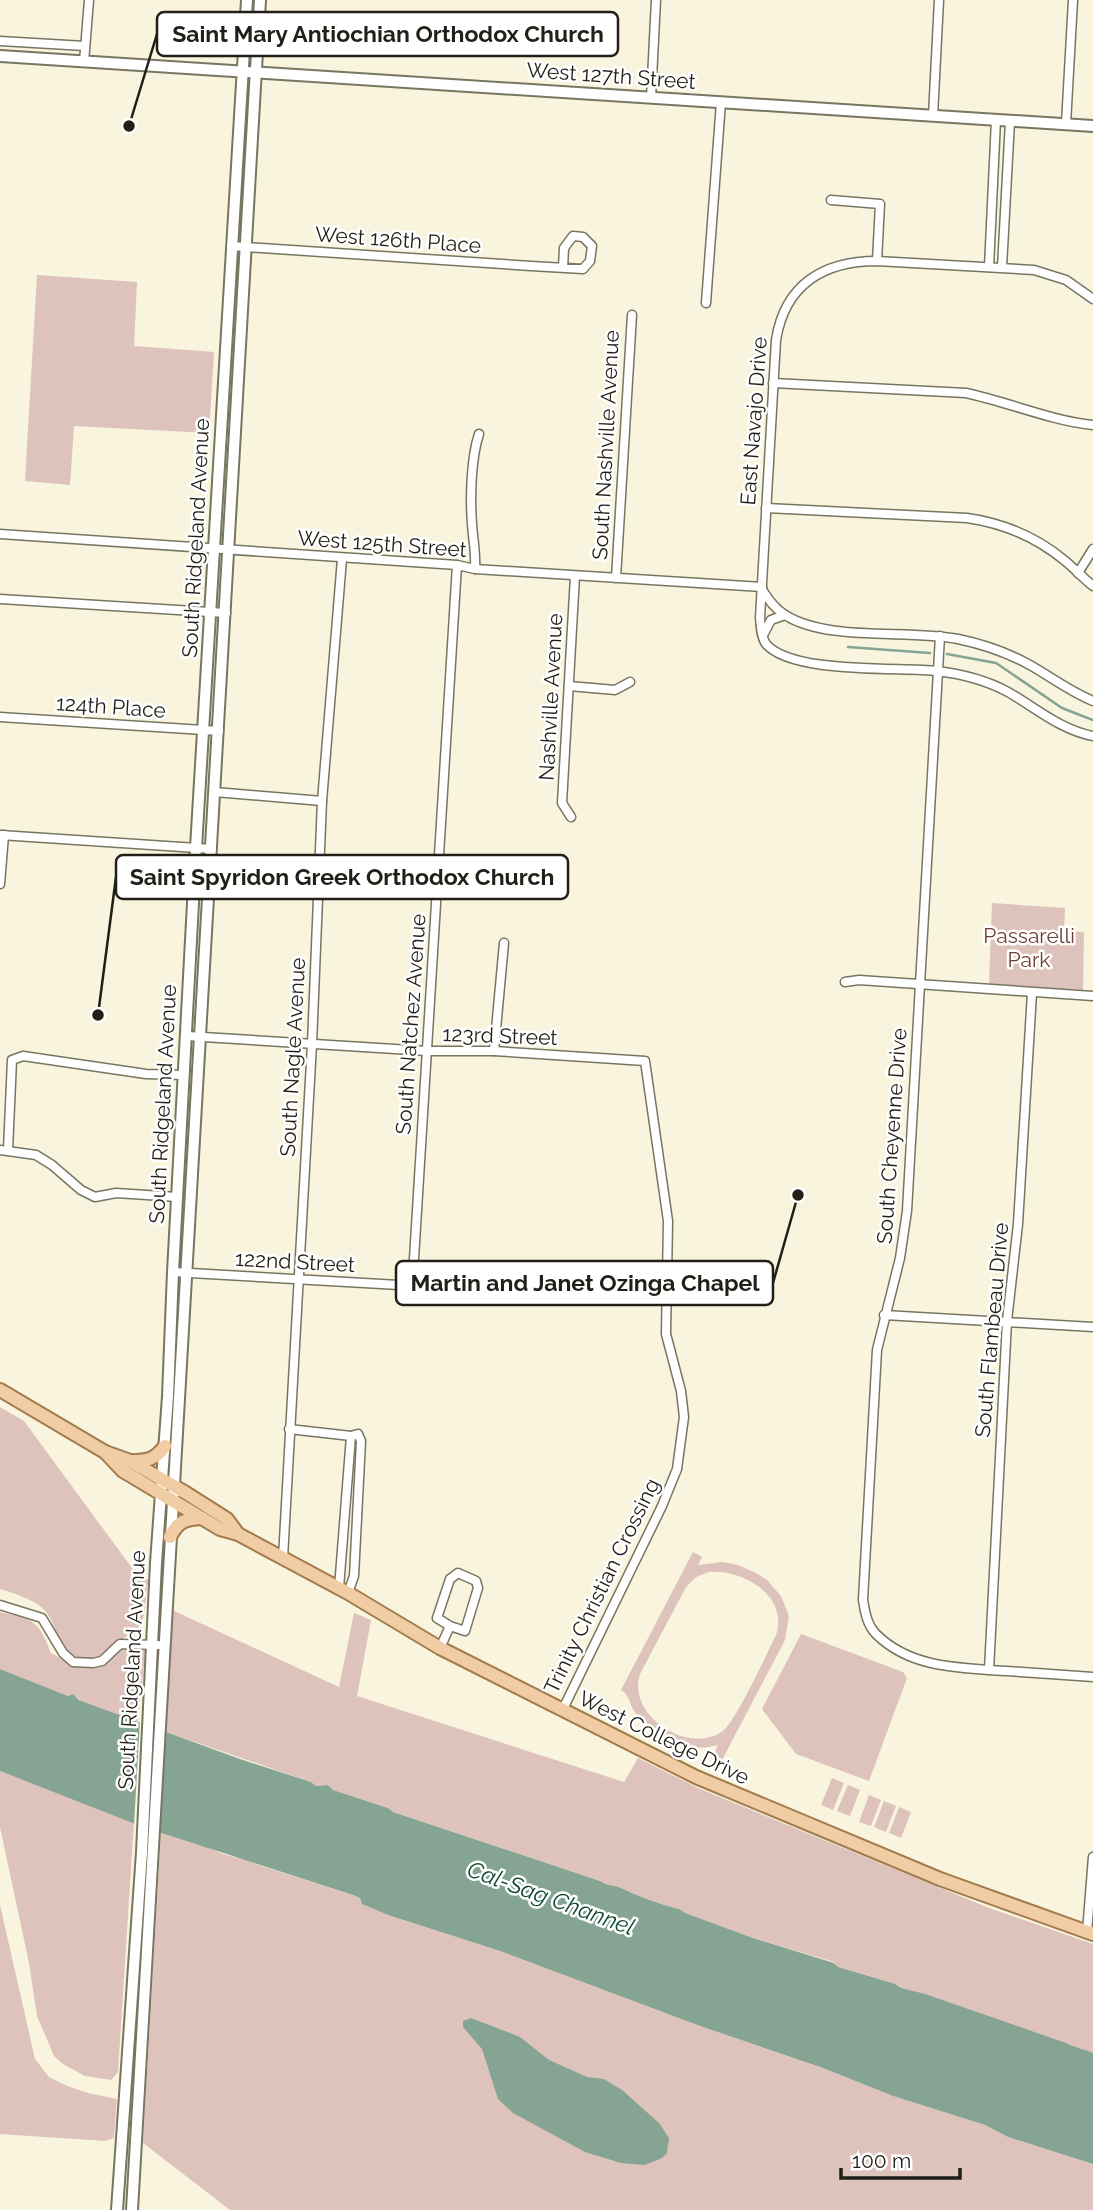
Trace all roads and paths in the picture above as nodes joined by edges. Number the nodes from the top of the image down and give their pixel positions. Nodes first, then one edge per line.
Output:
1 (89, 0) edge
2 (247, 0) edge
3 (260, 0) edge
4 (656, 0) edge
5 (939, 0) edge
6 (1073, 0) edge
7 (0, 41) edge
8 (85, 46) junction
9 (0, 56) edge
10 (84, 62) junction
11 (243, 72) junction
12 (256, 73) junction
13 (651, 98) junction
14 (721, 102) junction
15 (933, 116) junction
16 (996, 120) junction
17 (1010, 121) junction
18 (1066, 124) junction
19 (1093, 126) edge
20 (831, 200) dead end
21 (231, 247) junction
22 (247, 248) junction
23 (877, 261) junction
24 (989, 267) junction
25 (1002, 267) junction
26 (563, 268) junction
27 (1092, 295) edge
28 (706, 303) dead end
29 (632, 315) dead end
30 (773, 383) junction
31 (1093, 425) edge
32 (479, 434) dead end
33 (766, 508) junction
34 (0, 534) edge
35 (1093, 549) edge
36 (214, 550) junction
37 (229, 551) junction
38 (342, 559) junction
39 (457, 565) junction
40 (475, 569) junction
41 (1078, 573) junction
42 (575, 576) junction
43 (615, 578) junction
44 (1093, 586) edge
45 (763, 589) junction
46 (0, 599) edge
47 (211, 612) junction
48 (226, 613) junction
49 (785, 615) junction
50 (762, 636) junction
51 (940, 636) junction
52 (937, 671) junction
53 (630, 682) dead end
54 (569, 686) junction
55 (1093, 701) edge
56 (0, 717) edge
57 (204, 730) junction
58 (219, 731) junction
59 (1093, 736) edge
60 (215, 792) junction
61 (322, 801) junction
62 (571, 817) dead end
63 (2, 835) edge
64 (196, 848) junction
65 (212, 849) junction
66 (0, 884) edge
67 (504, 943) dead end
68 (845, 982) dead end
69 (920, 984) junction
70 (1031, 993) junction
71 (1093, 996) edge
72 (187, 1036) junction
73 (201, 1036) junction
74 (312, 1044) junction
75 (427, 1051) junction
76 (494, 1051) junction
77 (645, 1061) joint
78 (184, 1075) junction
79 (4, 1150) edge
80 (177, 1198) junction
81 (173, 1272) junction
82 (187, 1273) junction
83 (413, 1275) joint
84 (298, 1279) junction
85 (884, 1315) junction
86 (1007, 1321) junction
87 (1093, 1327) edge
88 (0, 1390) edge
89 (289, 1429) junction
90 (351, 1436) junction
91 (165, 1446) junction
92 (105, 1452) junction
93 (130, 1461) junction
94 (169, 1484) junction
95 (347, 1489) junction
96 (358, 1490) junction
97 (167, 1498) junction
98 (202, 1518) junction
99 (238, 1534) junction
100 (170, 1537) junction
101 (283, 1558) junction
102 (344, 1591) junction
103 (0, 1605) edge
104 (450, 1626) junction
105 (158, 1645) junction
106 (440, 1648) junction
107 (989, 1670) junction
108 (1093, 1677) edge
109 (562, 1710) junction
110 (147, 1853) junction
111 (1093, 1857) edge
112 (1090, 1933) edge
113 (117, 2210) edge
114 (132, 2210) edge

1 - 8 street
2 - 11 main road, South Ridgeland Avenue
3 - 12 main road, South Ridgeland Avenue
4 - 13 street
5 - 15 street
6 - 18 street
7 - 8 street
8 - 10 street
9 - 10 main road, West 127th Street
10 - 11 main road, West 127th Street
11 - 12 main road, West 127th Street
11 - 21 main road, South Ridgeland Avenue
12 - 13 main road, West 127th Street
12 - 22 main road, South Ridgeland Avenue
13 - 14 main road, West 127th Street
14 - 15 main road, West 127th Street
14 - 28 street
15 - 16 main road, West 127th Street
16 - 17 main road, West 127th Street
16 - 24 street
17 - 18 main road, West 127th Street
17 - 25 street
18 - 19 main road, West 127th Street
20 - 23 street
21 - 22 street, West 126th Place
21 - 36 main road, South Ridgeland Avenue
22 - 26 street, West 126th Place
22 - 37 main road, South Ridgeland Avenue
23 - 24 street, East Navajo Drive
23 - 30 street, East Navajo Drive
24 - 25 street, East Navajo Drive
25 - 27 street, East Navajo Drive
26 - 26 street, West 126th Place
29 - 43 street, South Nashville Avenue
30 - 31 street
30 - 33 street, East Navajo Drive
32 - 40 street
33 - 41 street
33 - 45 street, East Navajo Drive
34 - 36 street, West 125th Street
35 - 41 street
36 - 37 street, West 125th Street
36 - 47 main road, South Ridgeland Avenue
37 - 38 street, West 125th Street
37 - 48 main road, South Ridgeland Avenue
38 - 39 street, West 125th Street
38 - 61 street, South Nagle Avenue
39 - 40 street, West 125th Street
39 - 75 street, South Natchez Avenue
40 - 42 street, West 125th Street
41 - 44 street
42 - 43 street, West 125th Street
42 - 54 street, Nashville Avenue
43 - 45 street, West 125th Street
45 - 49 street
45 - 50 street, East Navajo Drive
46 - 47 street
47 - 48 street
47 - 57 main road, South Ridgeland Avenue
48 - 58 main road, South Ridgeland Avenue
49 - 50 street
49 - 51 street
50 - 52 street
51 - 52 street, South Cheyenne Drive
51 - 55 street
52 - 59 street
52 - 69 street, South Cheyenne Drive
53 - 54 street
54 - 62 street, Nashville Avenue
56 - 57 street, 124th Place
57 - 58 street, 124th Place
57 - 64 main road, South Ridgeland Avenue
58 - 60 main road, South Ridgeland Avenue
60 - 61 street
60 - 65 main road, South Ridgeland Avenue
61 - 74 street, South Nagle Avenue
63 - 64 street
63 - 66 street
64 - 65 street
64 - 72 main road, South Ridgeland Avenue
65 - 73 main road, South Ridgeland Avenue
67 - 76 street
68 - 69 street
69 - 70 street
69 - 85 street, South Cheyenne Drive
70 - 71 street
70 - 86 street, South Flambeau Drive
72 - 73 street, 123rd Street
72 - 78 main road, South Ridgeland Avenue
73 - 74 street, 123rd Street
73 - 82 main road, South Ridgeland Avenue
74 - 75 street, 123rd Street
74 - 84 street, South Nagle Avenue
75 - 76 street, 123rd Street
75 - 83 street, South Natchez Avenue
76 - 77 street, 123rd Street
77 - 109 street, Trinity Christian Crossing
78 - 79 street
78 - 80 main road, South Ridgeland Avenue
79 - 80 street
80 - 81 main road, South Ridgeland Avenue
81 - 82 street, 122nd Street
81 - 91 main road, South Ridgeland Avenue
82 - 84 street, 122nd Street
82 - 94 main road, South Ridgeland Avenue
83 - 84 street, 122nd Street
84 - 89 street, South Nagle Avenue
85 - 86 street
85 - 107 street, South Cheyenne Drive
86 - 87 street
86 - 107 street, South Flambeau Drive
88 - 92 main road, West College Drive
89 - 90 street
89 - 101 street, South Nagle Avenue
90 - 95 street
90 - 96 street
91 - 93 main road
91 - 94 main road, South Ridgeland Avenue
92 - 93 main road, West College Drive
92 - 97 main road, West College Drive
93 - 94 main road, West College Drive
94 - 97 main road, South Ridgeland Avenue
94 - 99 main road, West College Drive
95 - 96 street
95 - 102 street
96 - 102 street
97 - 98 main road, West College Drive
97 - 100 main road, South Ridgeland Avenue
97 - 105 main road, South Ridgeland Avenue
98 - 99 main road, West College Drive
98 - 100 main road
99 - 101 main road, West College Drive
100 - 105 main road, South Ridgeland Avenue
101 - 102 main road, West College Drive
102 - 106 main road, West College Drive
103 - 105 street
104 - 104 street
104 - 106 street
105 - 110 main road, South Ridgeland Avenue
106 - 109 main road, West College Drive
107 - 108 street
109 - 112 main road, West College Drive
110 - 113 main road, South Ridgeland Avenue
110 - 114 main road, South Ridgeland Avenue
111 - 112 street

